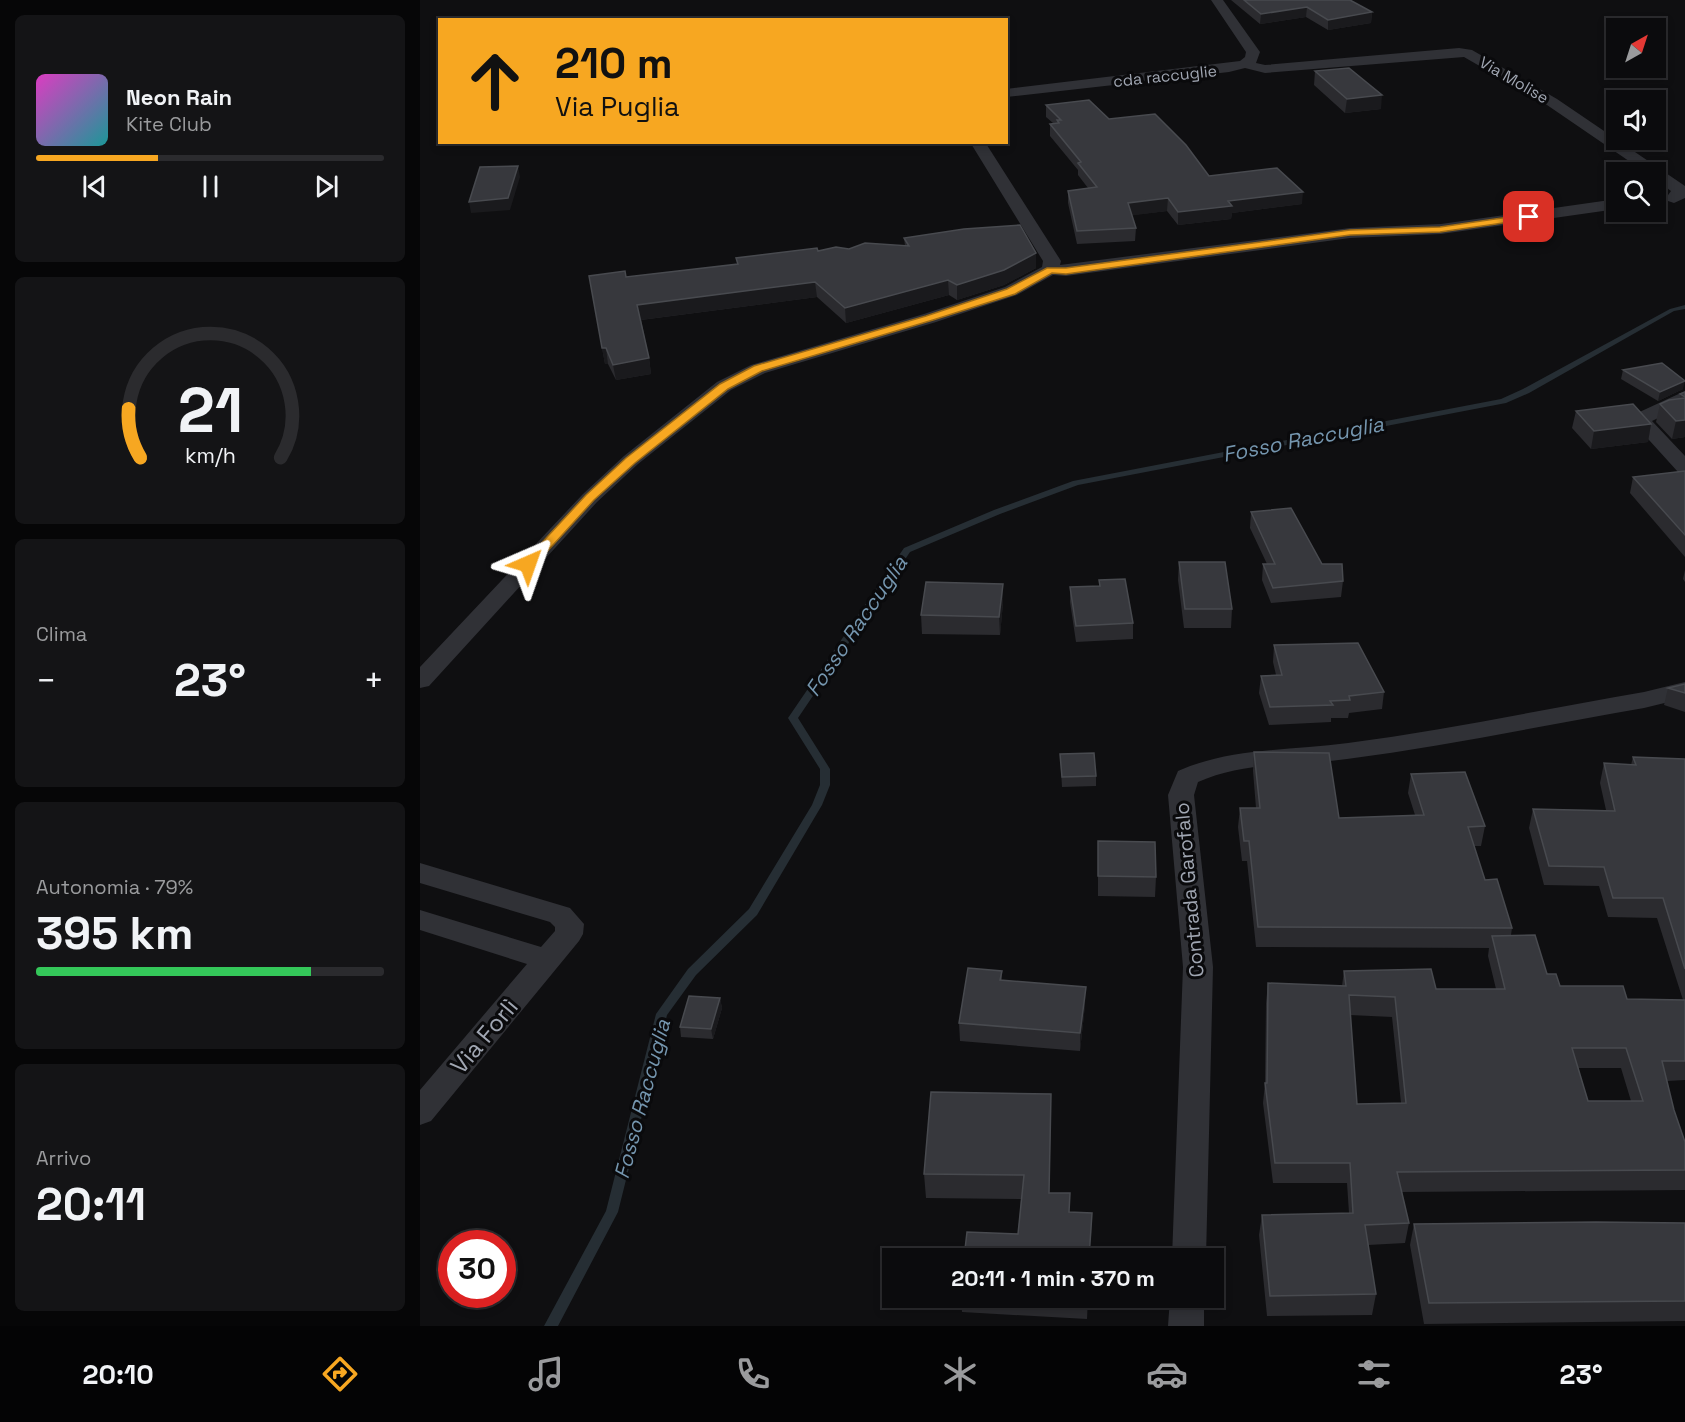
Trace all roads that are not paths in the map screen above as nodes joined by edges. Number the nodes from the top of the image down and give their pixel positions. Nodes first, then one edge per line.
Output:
1 (1217, 0) edge
2 (1245, 64) junction
3 (1008, 93) edge
4 (978, 144) edge
5 (1639, 162) edge
6 (1666, 181) edge
7 (1680, 200) edge
8 (1606, 206) edge
9 (1050, 270) junction
10 (1685, 397) edge
11 (1685, 468) edge
12 (420, 681) edge
13 (1685, 690) edge
14 (420, 873) edge
15 (420, 920) edge
16 (548, 960) junction
17 (420, 1112) edge
18 (1189, 1248) edge
19 (1187, 1308) edge
20 (1186, 1326) edge

1 - 2 street, cda raccuglie
2 - 3 street, cda raccuglie
2 - 5 street, Via Molise
4 - 9 street
6 - 7 street, Via Molise
8 - 9 street
9 - 12 street
10 - 11 street
13 - 18 street, Contrada Garofalo
14 - 16 street
15 - 16 street
16 - 17 street, Via Forlì
19 - 20 street

